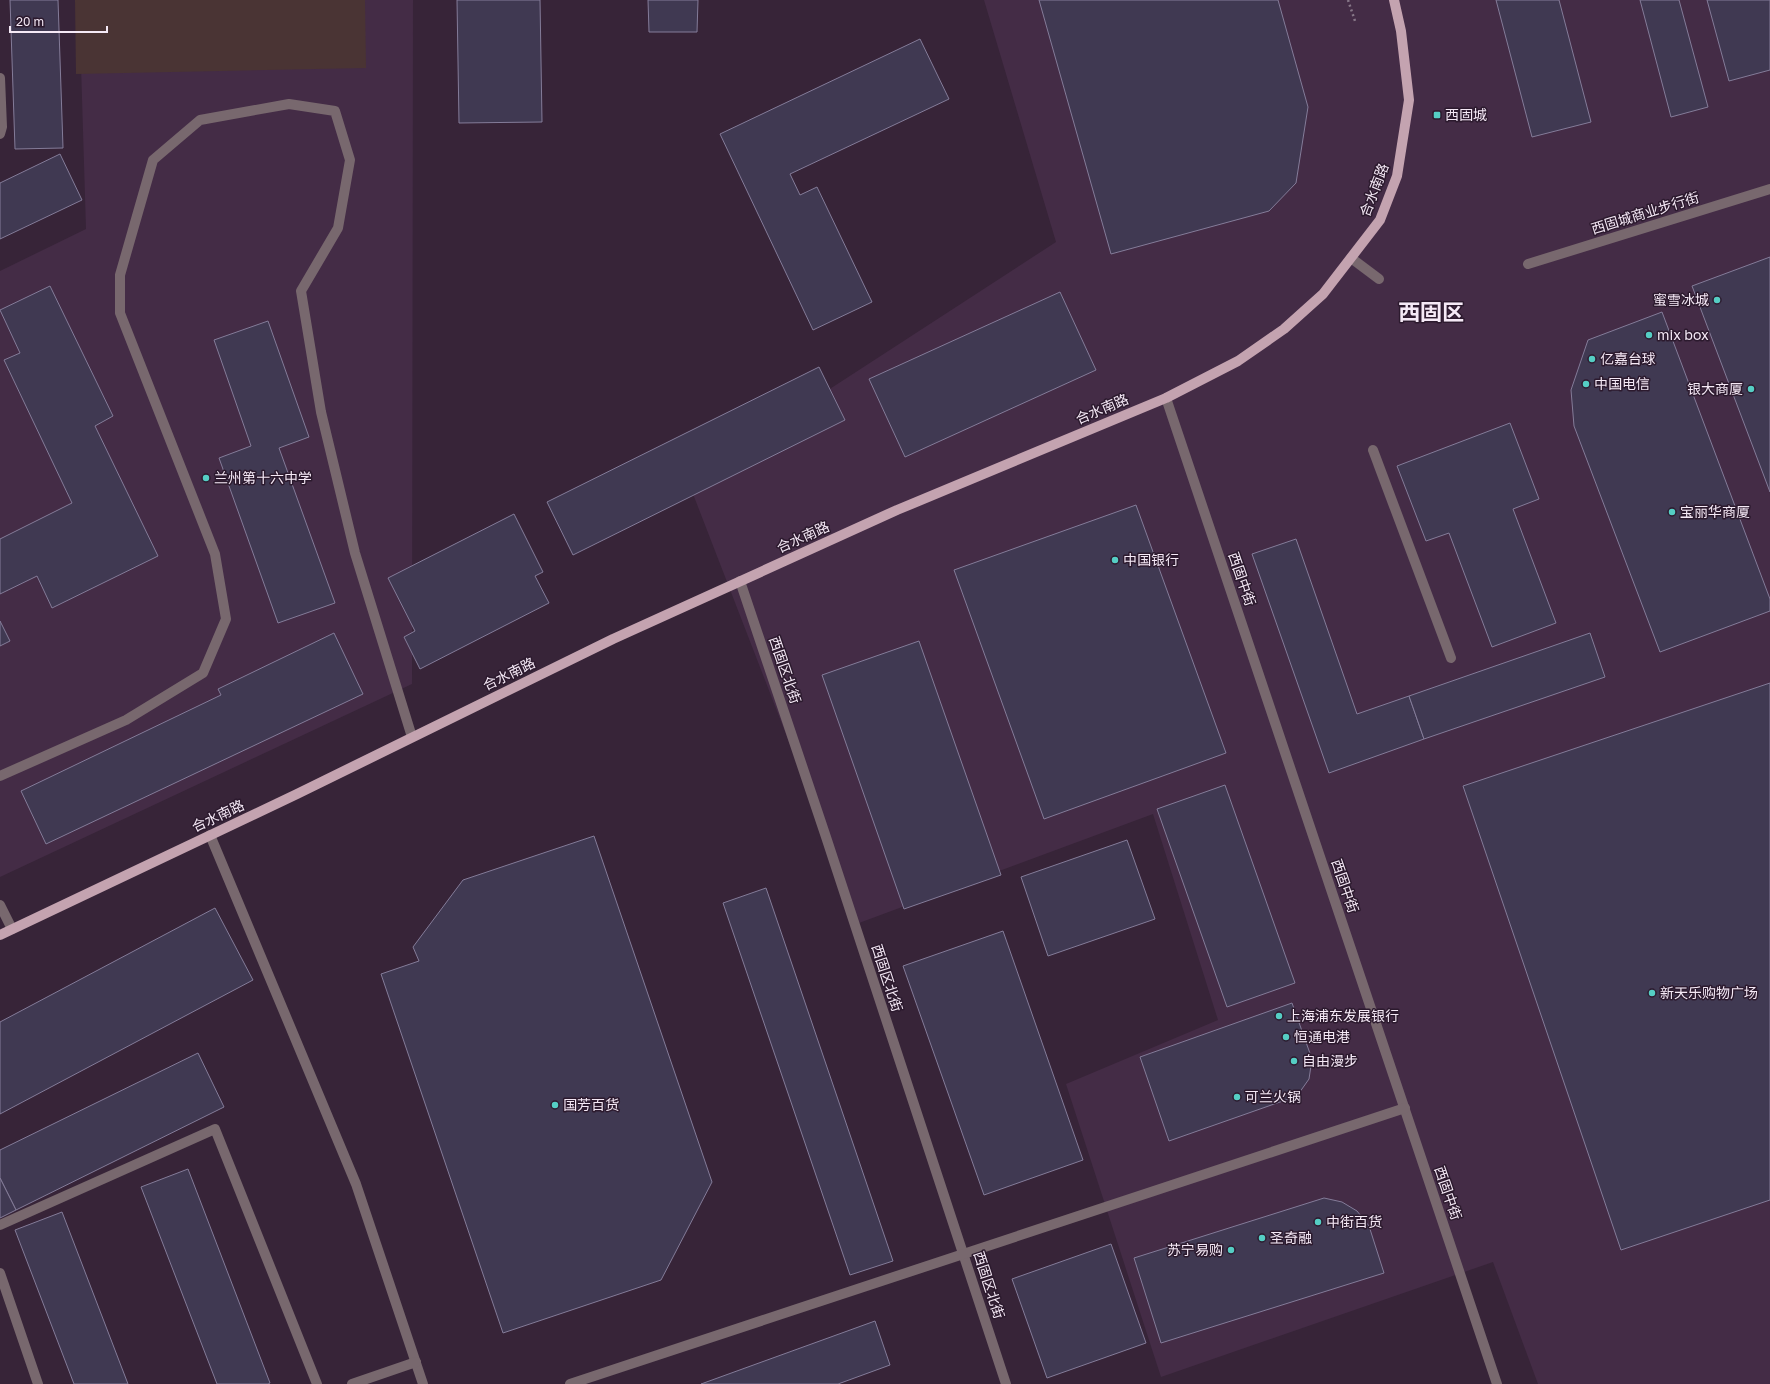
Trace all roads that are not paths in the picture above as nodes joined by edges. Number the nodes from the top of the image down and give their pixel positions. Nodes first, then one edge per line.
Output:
1 (1394, 0) edge
2 (0, 78) edge
3 (0, 134) edge
4 (1770, 189) edge
5 (1351, 258) junction
6 (1528, 264) dead end
7 (1379, 279) dead end
8 (1166, 398) junction
9 (1373, 450) dead end
10 (740, 581) junction
11 (1451, 658) dead end
12 (412, 737) junction
13 (0, 776) edge
14 (210, 835) junction
15 (0, 905) edge
16 (12, 929) junction
17 (0, 935) edge
18 (1405, 1108) junction
19 (0, 1225) edge
20 (964, 1255) junction
21 (0, 1273) edge
22 (416, 1362) junction
23 (38, 1384) edge
24 (317, 1384) edge
25 (352, 1384) edge
26 (423, 1384) edge
27 (570, 1384) edge
28 (1006, 1384) edge
29 (1497, 1384) edge

1 - 5 main road, 合水南路
2 - 3 street
4 - 6 street, 西固城商业步行街
5 - 7 street
5 - 8 main road, 合水南路
8 - 10 main road, 合水南路
8 - 18 street, 西固中街
9 - 11 street
10 - 12 main road, 合水南路
10 - 20 street, 西固区北街
12 - 13 street
12 - 14 main road, 合水南路
14 - 16 main road, 合水南路
14 - 22 street
15 - 16 street
16 - 17 main road, 合水南路
18 - 20 street
18 - 29 street, 西固中街
19 - 24 street
20 - 27 street
20 - 28 street, 西固区北街
21 - 23 street
22 - 25 street
22 - 26 street

